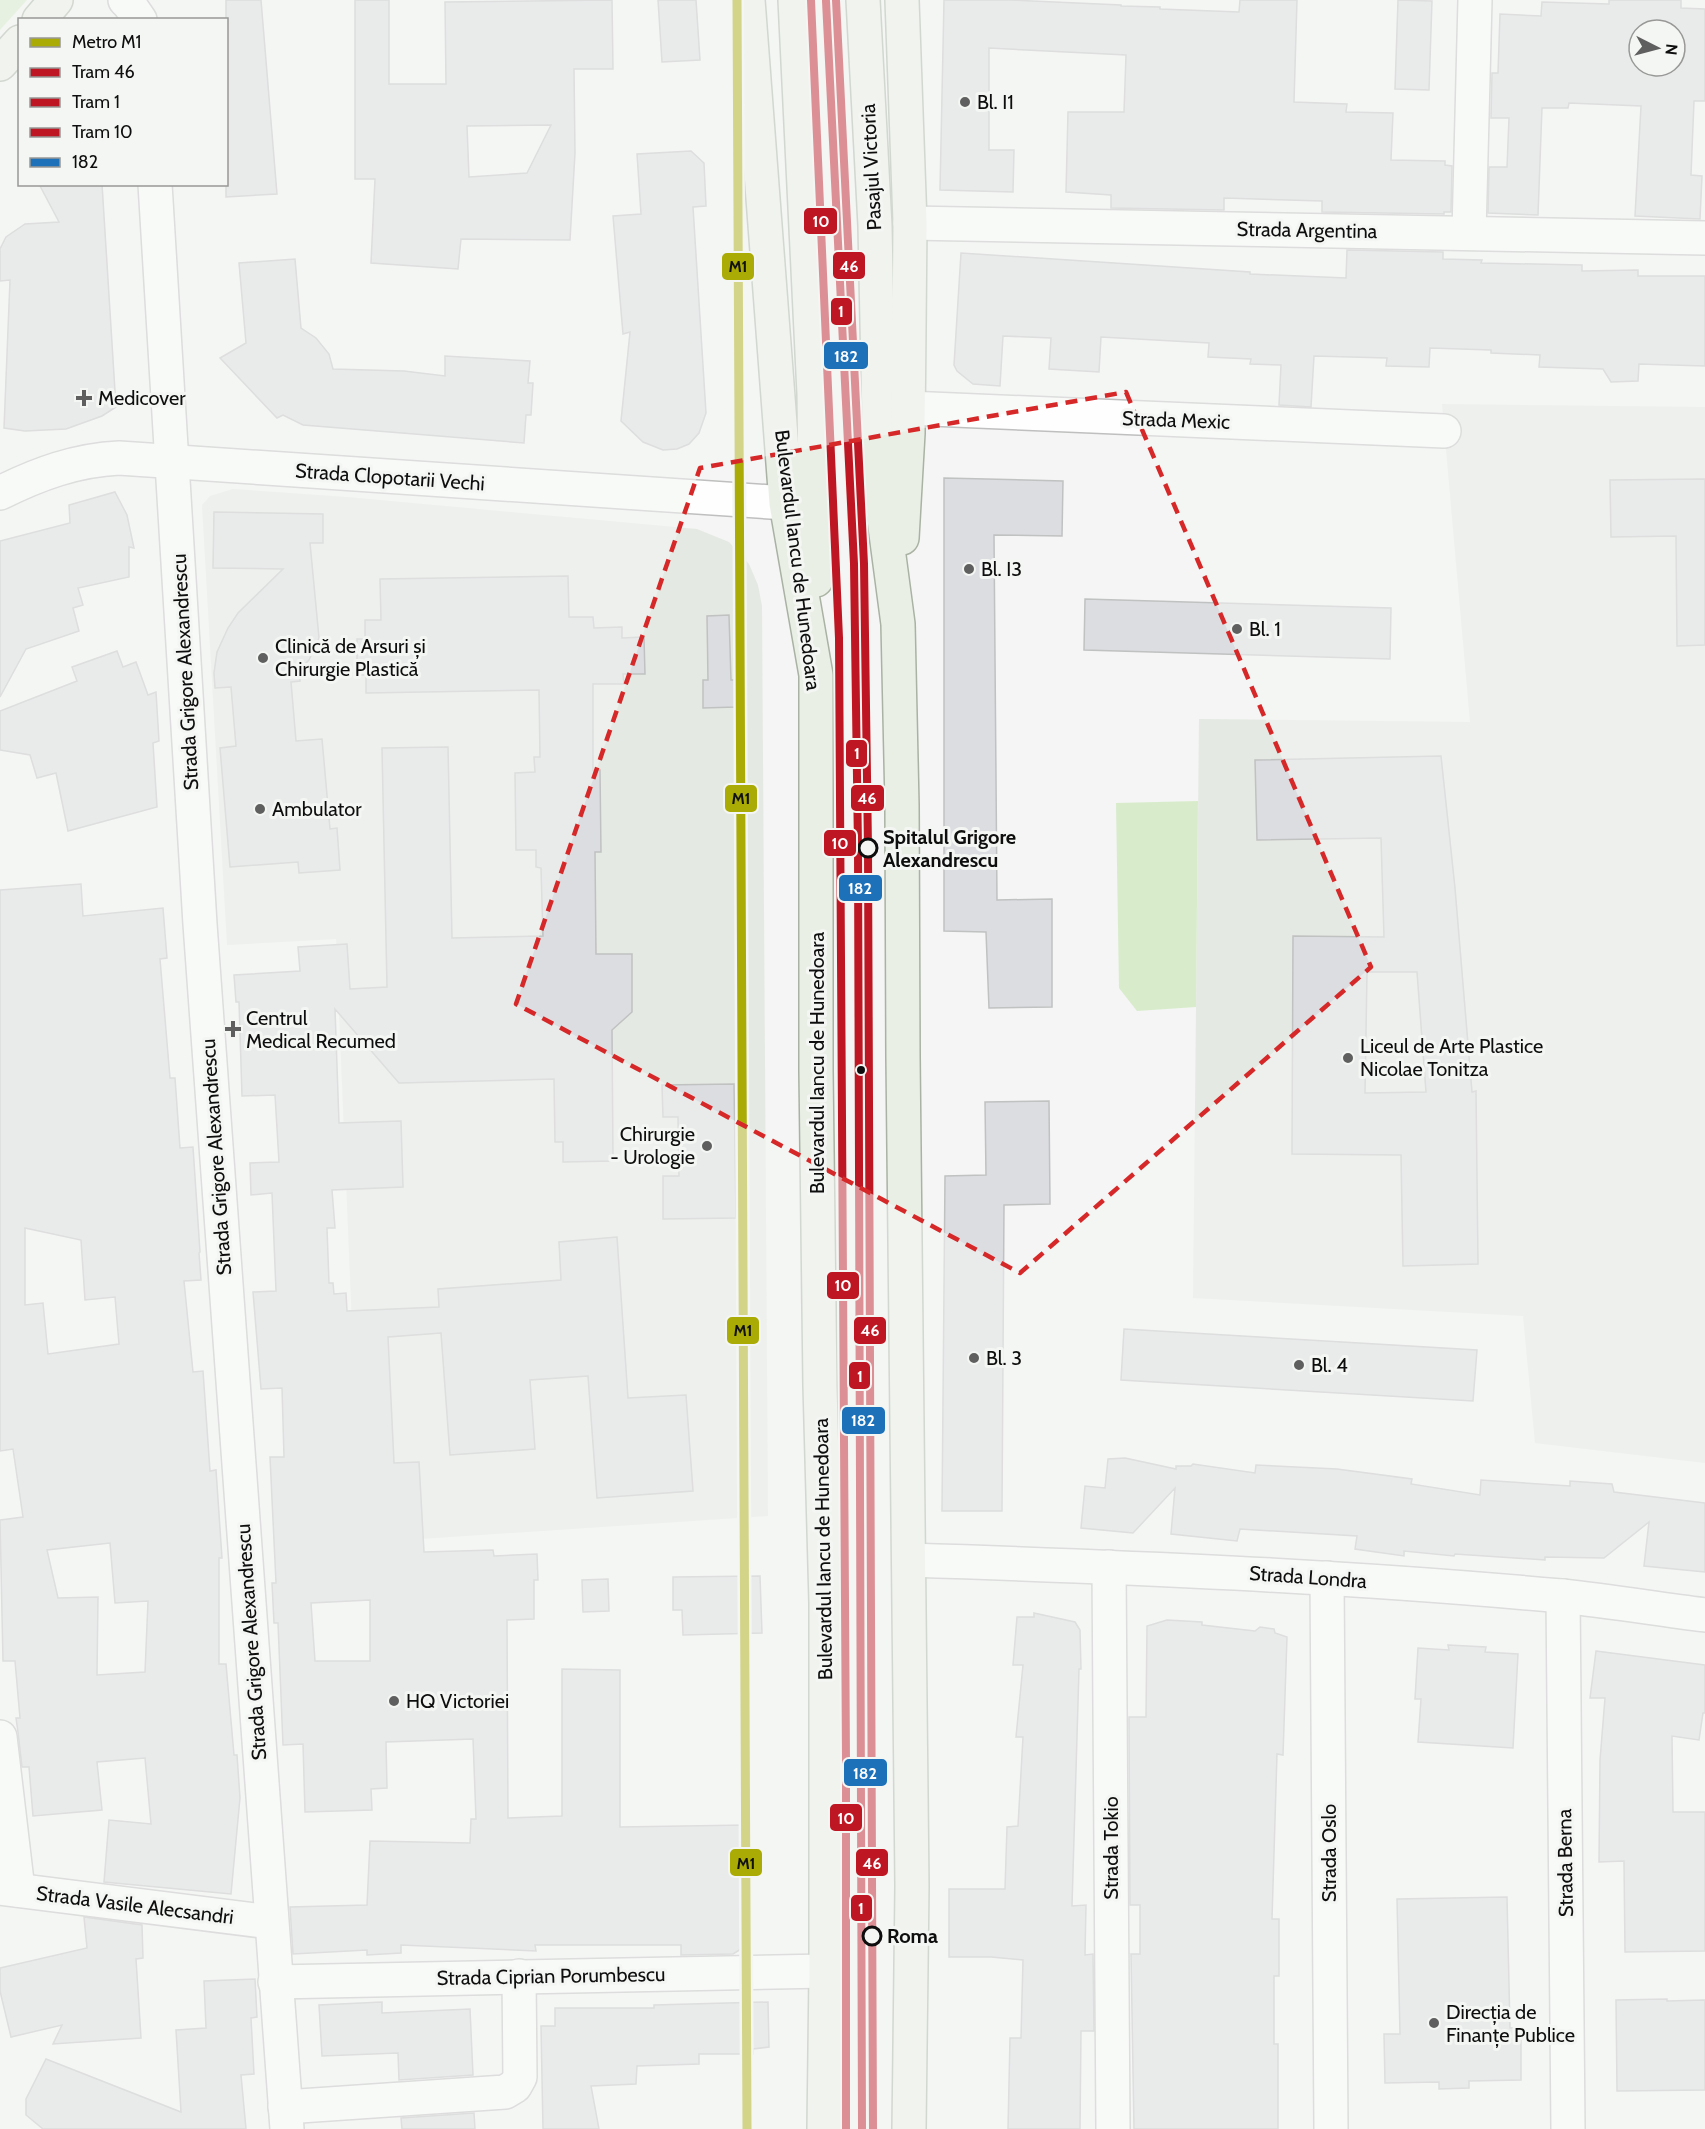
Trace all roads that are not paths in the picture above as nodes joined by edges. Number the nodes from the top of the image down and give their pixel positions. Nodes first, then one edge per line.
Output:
1 (56, 0) edge
2 (124, 0) edge
3 (145, 0) edge
4 (748, 0) edge
5 (795, 0) edge
6 (863, 0) edge
7 (902, 0) edge
8 (1475, 0) edge
9 (41, 18) edge
10 (139, 18) edge
11 (146, 18) edge
12 (18, 44) edge
13 (0, 64) edge
14 (155, 186) edge
15 (910, 223) junction
16 (1469, 233) junction
17 (1705, 238) edge
18 (893, 407) junction
19 (1444, 431) dead end
20 (172, 462) junction
21 (0, 493) edge
22 (786, 503) junction
23 (816, 675) junction
24 (909, 1560) junction
25 (1109, 1567) junction
26 (1327, 1578) junction
27 (1563, 1596) junction
28 (1705, 1615) edge
29 (0, 1737) edge
30 (9, 1889) edge
31 (270, 1922) junction
32 (826, 1971) junction
33 (519, 1976) junction
34 (275, 1982) junction
35 (286, 2118) edge
36 (824, 2129) edge
37 (909, 2129) edge
38 (1113, 2129) edge
39 (1331, 2129) edge
40 (1568, 2129) edge

1 - 9 main road
2 - 10 street
3 - 11 street
4 - 22 main road, Bulevardul Iancu de Hunedoara
5 - 23 main road
6 - 18 main road, Pasajul Victoria
7 - 15 main road
8 - 16 street
12 - 13 main road
14 - 20 street, Strada Grigore Alexandrescu
15 - 16 street, Strada Argentina
15 - 18 main road
16 - 17 street, Strada Argentina
18 - 19 street, Strada Mexic
18 - 24 main road
20 - 21 street, Strada Clopotarii Vechi
20 - 22 street, Strada Clopotarii Vechi
20 - 31 street, Strada Grigore Alexandrescu
22 - 23 main road, Bulevardul Iancu de Hunedoara
23 - 32 main road, Bulevardul Iancu de Hunedoara
24 - 25 street, Strada Londra
24 - 37 main road
25 - 26 street, Strada Londra
25 - 38 street, Strada Tokio
26 - 27 street, Strada Londra
26 - 39 street, Strada Oslo
27 - 28 street, Strada Londra
27 - 40 street, Strada Berna
29 - 30 street
30 - 31 street, Strada Vasile Alecsandri
31 - 34 street, Strada Grigore Alexandrescu
32 - 33 street, Strada Ciprian Porumbescu
32 - 36 main road, Bulevardul Iancu de Hunedoara
33 - 34 street, Strada Ciprian Porumbescu
33 - 35 street
34 - 35 street, Strada Grigore Alexandrescu

